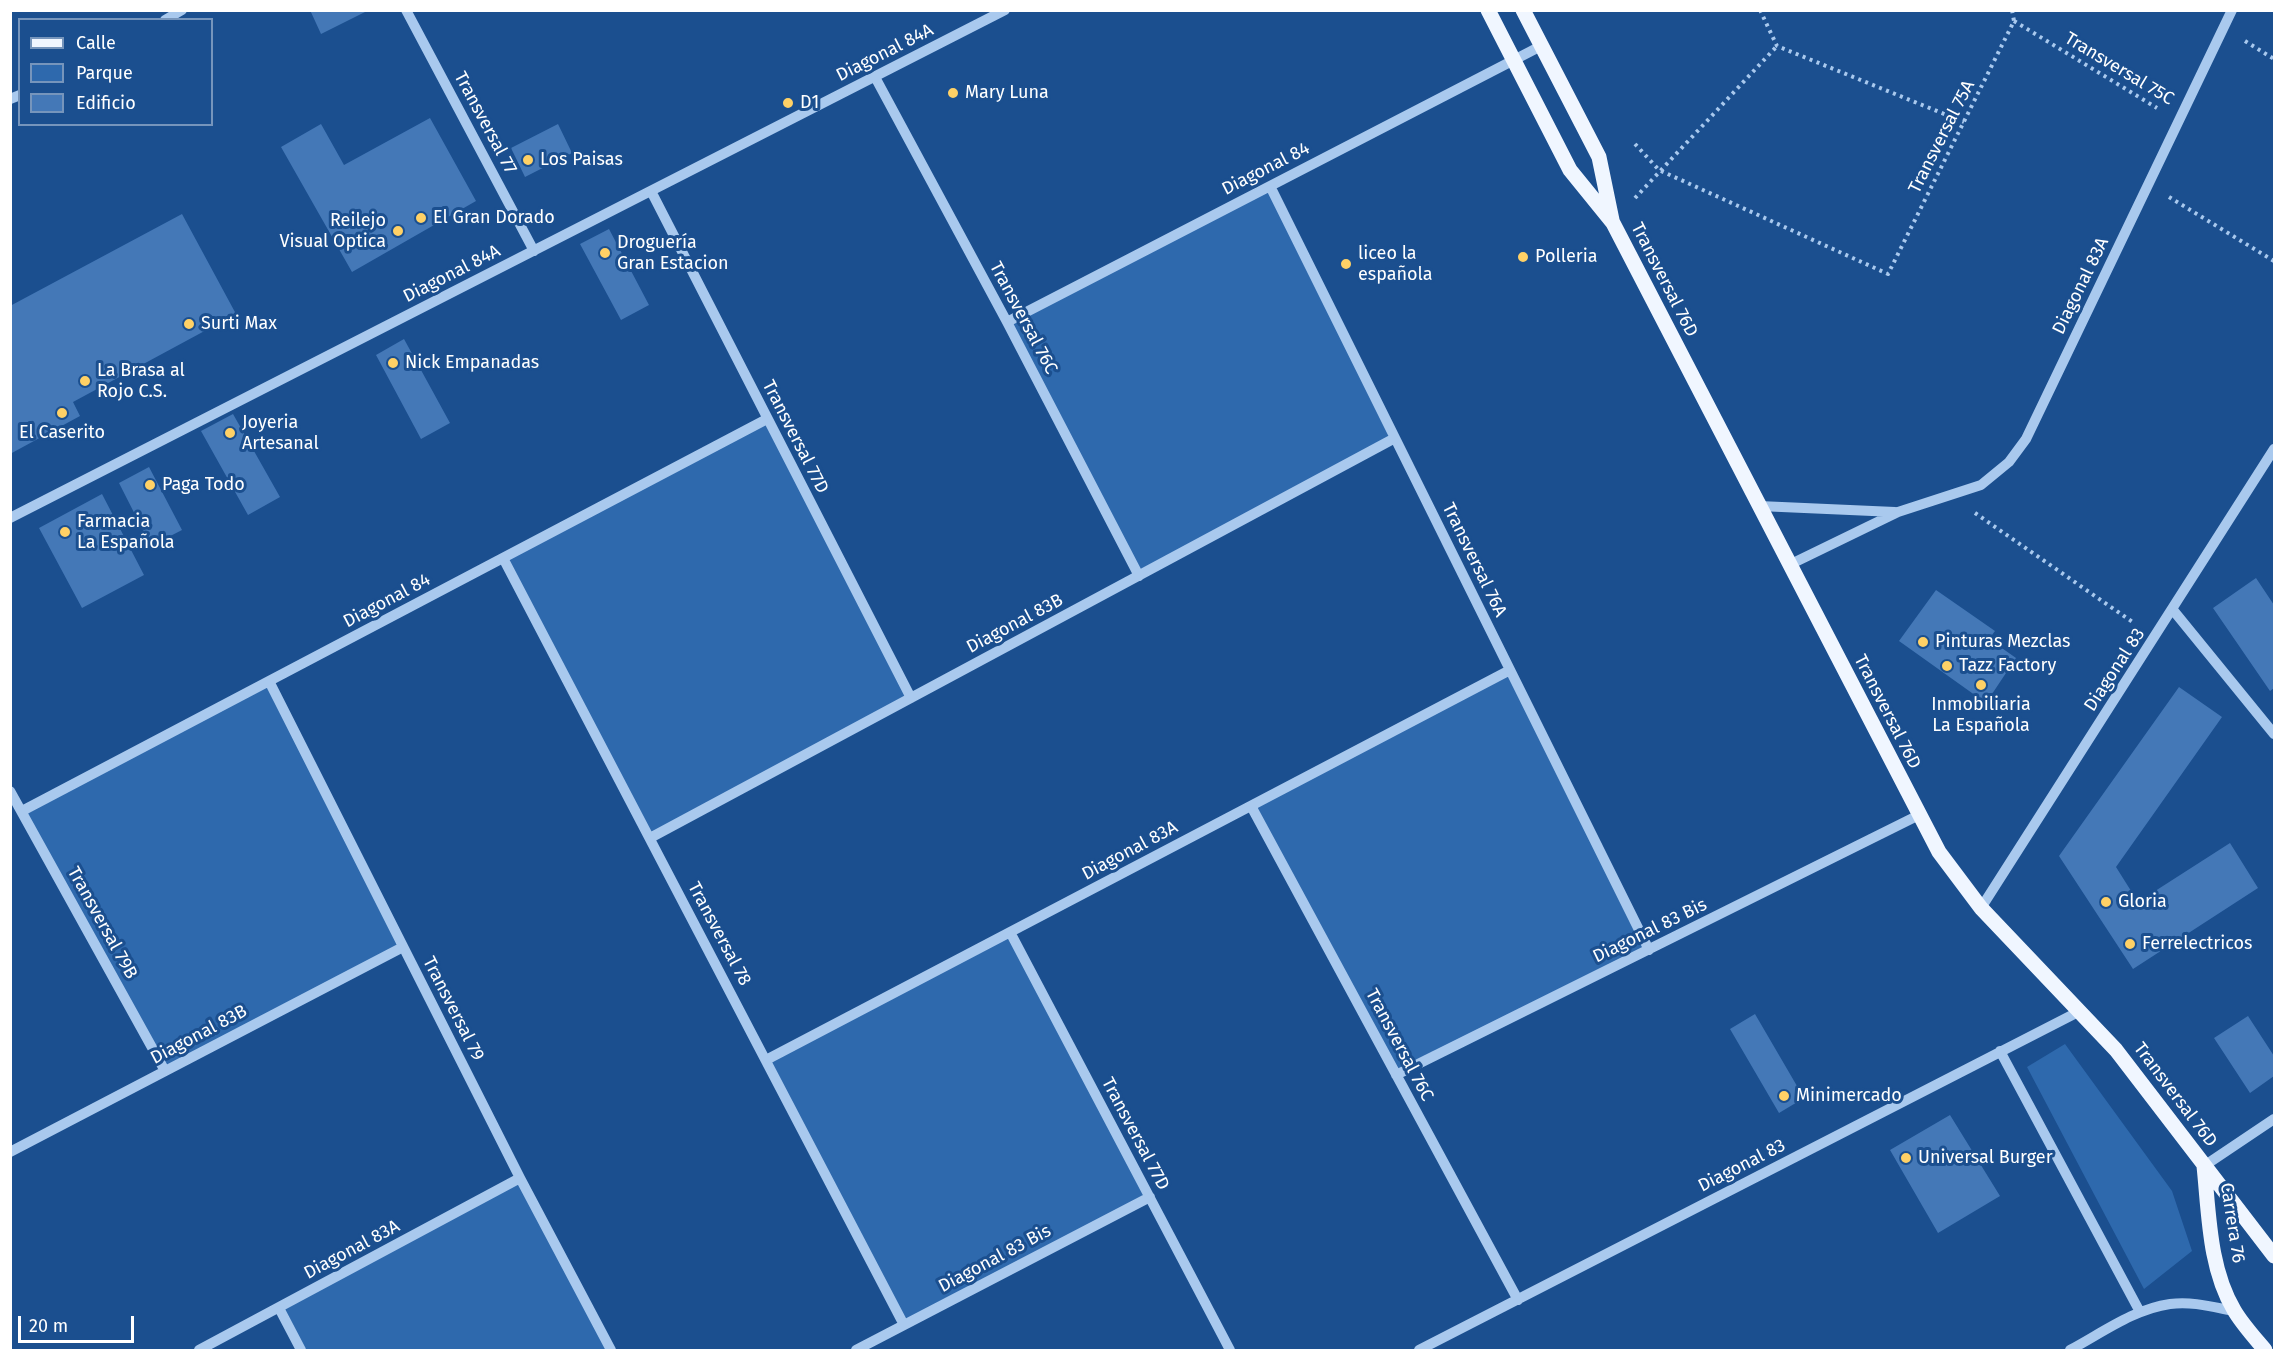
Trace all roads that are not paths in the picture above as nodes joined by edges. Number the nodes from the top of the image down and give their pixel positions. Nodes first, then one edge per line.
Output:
1 (182, 10) edge
2 (406, 10) edge
3 (1005, 10) edge
4 (1488, 10) edge
5 (1523, 10) edge
6 (2232, 10) edge
7 (168, 18) edge
8 (1541, 46) junction
9 (1513, 60) junction
10 (875, 77) junction
11 (1270, 186) junction
12 (651, 191) junction
13 (1613, 223) junction
14 (534, 251) junction
15 (1007, 322) junction
16 (768, 419) junction
17 (1395, 438) junction
18 (2274, 449) edge
19 (1759, 506) junction
20 (1898, 512) junction
21 (10, 518) edge
22 (503, 558) junction
23 (1790, 565) junction
24 (1138, 576) junction
25 (2173, 610) junction
26 (1510, 670) junction
27 (269, 681) junction
28 (911, 698) junction
29 (2274, 734) edge
30 (10, 791) edge
31 (1251, 806) junction
32 (21, 811) junction
33 (1919, 816) junction
34 (650, 838) junction
35 (1981, 908) junction
36 (1010, 932) junction
37 (403, 946) junction
38 (1649, 950) junction
39 (2080, 1011) junction
40 (2000, 1051) junction
41 (766, 1060) junction
42 (165, 1071) junction
43 (1396, 1075) junction
44 (2274, 1119) edge
45 (10, 1152) edge
46 (2204, 1166) junction
47 (520, 1178) junction
48 (1150, 1197) junction
49 (2274, 1256) edge
50 (1518, 1300) junction
51 (279, 1308) junction
52 (2234, 1311) junction
53 (2140, 1312) junction
54 (904, 1325) junction
55 (199, 1350) edge
56 (301, 1350) edge
57 (611, 1350) edge
58 (856, 1350) edge
59 (1230, 1350) edge
60 (1419, 1350) edge
61 (2070, 1350) edge
62 (2265, 1350) edge

1 - 7 street
2 - 14 street, Transversal 77
3 - 10 street, Diagonal 84A
4 - 9 main road, Transversal 76D
5 - 8 main road, Transversal 76D
6 - 20 street, Diagonal 83A
8 - 9 street, Diagonal 84
8 - 13 main road, Transversal 76D
9 - 11 street, Diagonal 84
9 - 13 main road, Transversal 76D
10 - 12 street, Diagonal 84A
10 - 15 street, Transversal 76C
11 - 15 street, Diagonal 84
11 - 17 street, Transversal 76A
12 - 14 street, Diagonal 84A
12 - 16 street, Transversal 77D
13 - 19 main road, Transversal 76D
14 - 21 street, Diagonal 84A
15 - 24 street, Transversal 76C
16 - 22 street, Diagonal 84
16 - 28 street, Transversal 77D
17 - 24 street, Diagonal 83B
17 - 26 street, Transversal 76A
18 - 25 street, Diagonal 83
19 - 20 street, Diagonal 83A
19 - 23 main road, Transversal 76D
20 - 23 street, Diagonal 83A
22 - 27 street, Diagonal 84
22 - 34 street, Transversal 78
23 - 33 main road, Transversal 76D
24 - 28 street, Diagonal 83B
25 - 29 street
25 - 35 street, Diagonal 83
26 - 31 street, Diagonal 83A
26 - 38 street, Transversal 76A
27 - 32 street, Diagonal 84
27 - 37 street, Transversal 79
28 - 34 street, Diagonal 83B
30 - 32 street, Transversal 79B
31 - 36 street, Diagonal 83A
31 - 43 street, Transversal 76C
32 - 42 street, Transversal 79B
33 - 35 main road, Transversal 76D
33 - 38 street, Diagonal 83 Bis
34 - 41 street, Transversal 78
35 - 39 main road, Transversal 76D
36 - 41 street, Diagonal 83A
36 - 48 street, Transversal 77D
37 - 42 street, Diagonal 83B
37 - 47 street, Transversal 79
38 - 43 street, Diagonal 83 Bis
39 - 40 street, Diagonal 83
39 - 46 main road, Transversal 76D
40 - 50 street, Diagonal 83
40 - 53 street
41 - 54 street, Transversal 78
42 - 45 street, Diagonal 83B
43 - 50 street, Transversal 76C
44 - 46 street
46 - 49 main road, Carrera 76
46 - 52 main road, Carrera 76
47 - 51 street, Diagonal 83A
47 - 57 street, Transversal 79
48 - 54 street, Diagonal 83 Bis
48 - 59 street, Transversal 77D
50 - 60 street, Diagonal 83
51 - 55 street, Diagonal 83A
51 - 56 street
52 - 53 street
52 - 62 main road, Carrera 76
53 - 61 street
54 - 58 street, Diagonal 83 Bis

